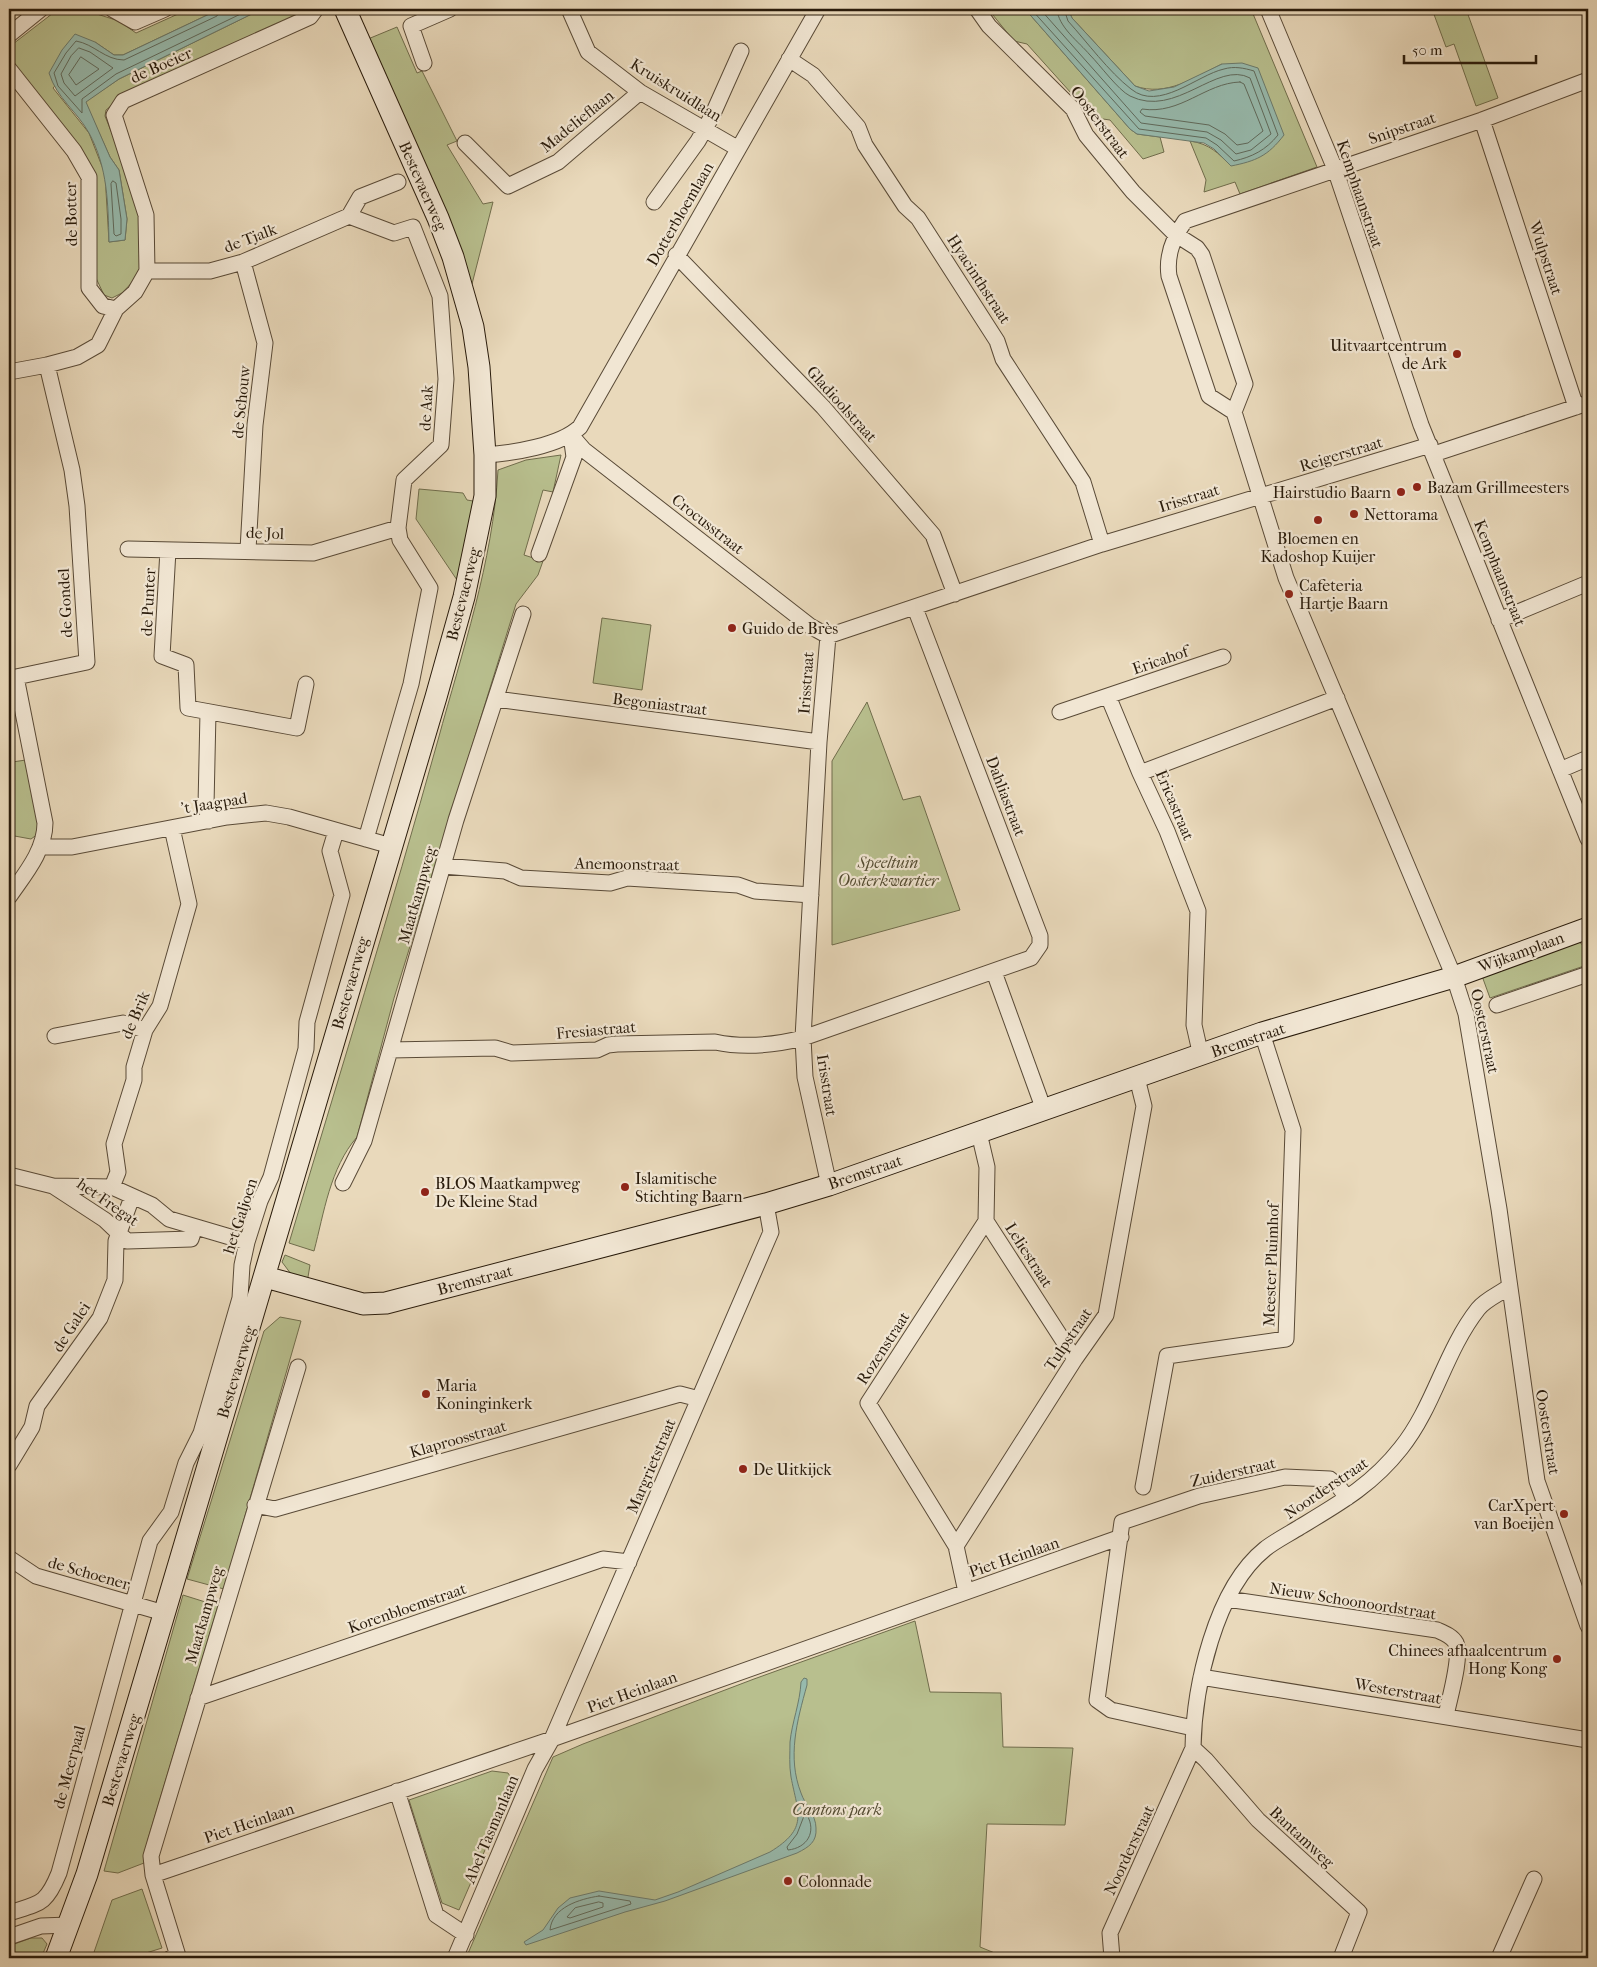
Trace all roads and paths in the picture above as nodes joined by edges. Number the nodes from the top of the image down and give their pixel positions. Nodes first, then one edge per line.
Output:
1 (41, 9) edge
2 (112, 9) edge
3 (164, 9) edge
4 (316, 9) edge
5 (345, 9) edge
6 (450, 9) edge
7 (569, 9) edge
8 (818, 9) edge
9 (977, 9) edge
10 (1268, 9) edge
11 (9, 34) edge
12 (741, 51) dead end
13 (789, 59) junction
14 (424, 63) dead end
15 (9, 69) edge
16 (1588, 80) edge
17 (640, 92) junction
18 (1482, 120) junction
19 (704, 130) junction
20 (465, 143) dead end
21 (737, 148) junction
22 (1335, 170) junction
23 (398, 182) dead end
24 (654, 202) dead end
25 (349, 216) junction
26 (438, 218) junction
27 (413, 227) junction
28 (1175, 234) junction
29 (676, 255) junction
30 (243, 262) junction
31 (147, 271) junction
32 (116, 309) junction
33 (48, 365) junction
34 (9, 372) edge
35 (1582, 405) edge
36 (1234, 412) junction
37 (571, 435) junction
38 (1432, 450) junction
39 (485, 455) junction
40 (1261, 496) junction
41 (398, 528) junction
42 (1102, 544) junction
43 (128, 549) dead end
44 (168, 550) junction
45 (248, 550) junction
46 (539, 554) dead end
47 (1588, 583) edge
48 (956, 594) junction
49 (915, 608) junction
50 (523, 614) dead end
51 (1499, 620) junction
52 (828, 636) junction
53 (1223, 657) dead end
54 (12, 677) edge
55 (306, 684) dead end
56 (1108, 696) junction
57 (1337, 698) junction
58 (496, 699) junction
59 (208, 712) junction
60 (1060, 712) dead end
61 (819, 742) junction
62 (1588, 758) edge
63 (1560, 770) junction
64 (1140, 773) junction
65 (209, 821) junction
66 (172, 828) junction
67 (336, 831) junction
68 (366, 839) junction
69 (1588, 839) edge
70 (390, 846) junction
71 (40, 847) junction
72 (444, 866) junction
73 (811, 895) junction
74 (9, 897) edge
75 (1588, 929) edge
76 (994, 972) junction
77 (1588, 974) edge
78 (1454, 976) junction
79 (1497, 1005) dead end
80 (145, 1030) junction
81 (1262, 1033) junction
82 (55, 1036) dead end
83 (803, 1038) junction
84 (390, 1050) junction
85 (1201, 1056) junction
86 (1137, 1078) junction
87 (1044, 1110) junction
88 (979, 1133) junction
89 (9, 1175) edge
90 (343, 1183) dead end
91 (829, 1184) junction
92 (54, 1186) junction
93 (112, 1187) junction
94 (132, 1197) junction
95 (766, 1204) junction
96 (986, 1221) junction
97 (195, 1227) junction
98 (118, 1234) junction
99 (247, 1242) junction
100 (265, 1277) junction
101 (1509, 1287) junction
102 (1075, 1359) junction
103 (298, 1367) dead end
104 (699, 1400) junction
105 (9, 1465) edge
106 (1143, 1487) dead end
107 (1347, 1498) junction
108 (255, 1505) junction
109 (1122, 1530) junction
110 (956, 1546) junction
111 (9, 1558) edge
112 (629, 1562) junction
113 (966, 1592) junction
114 (1227, 1598) junction
115 (131, 1603) junction
116 (164, 1613) junction
117 (1588, 1626) edge
118 (1201, 1677) junction
119 (198, 1698) junction
120 (1446, 1716) junction
121 (1193, 1728) junction
122 (552, 1739) junction
123 (1588, 1740) edge
124 (1193, 1748) junction
125 (397, 1790) junction
126 (153, 1875) junction
127 (1534, 1879) dead end
128 (9, 1913) edge
129 (69, 1926) junction
130 (466, 1935) junction
131 (9, 1937) edge
132 (56, 1958) edge
133 (171, 1958) edge
134 (455, 1958) edge
135 (1112, 1958) edge
136 (1341, 1958) edge
137 (1499, 1958) edge

1 - 11 street
2 - 3 street
4 - 31 street, de Boeier
5 - 26 street, Bestevaerweg
6 - 14 street
7 - 17 street, Kruiskruidlaan
8 - 13 street, Dotterbloemlaan
9 - 28 street, Oosterstraat
10 - 22 street, Kemphaanstraat
12 - 19 street
13 - 21 street, Dotterbloemlaan
13 - 42 street, Hyacinthstraat
15 - 32 street, de Botter
16 - 18 street, Snipstraat
17 - 19 street, Kruiskruidlaan
17 - 20 street, Madelieflaan
18 - 22 street, Snipstraat
18 - 35 street, Wulpstraat
19 - 21 street, Kruiskruidlaan
19 - 24 street
21 - 29 street, Dotterbloemlaan
22 - 28 street, Snipstraat
22 - 38 street, Kemphaanstraat
23 - 25 street
25 - 27 street
25 - 30 street, de Tjalk
26 - 27 street
26 - 39 street, Bestevaerweg
27 - 41 street, de Aak
28 - 36 street
28 - 36 street, Oosterstraat
29 - 37 street, Dotterbloemlaan
29 - 48 street, Gladioolstraat
30 - 31 street, de Tjalk
30 - 45 street, de Schouw
31 - 32 street
32 - 33 street
33 - 34 street
33 - 54 street, de Gondel
35 - 38 street, Reigerstraat
36 - 40 street, Oosterstraat
37 - 39 street
37 - 46 street
37 - 52 street, Crocusstraat
38 - 40 street, Reigerstraat
38 - 51 street, Kemphaanstraat
39 - 70 street, Bestevaerweg
40 - 42 street, Irisstraat
40 - 57 street, Oosterstraat
41 - 45 street, de Jol
41 - 68 street, de Aak
42 - 48 street, Irisstraat
43 - 44 street, de Jol
44 - 45 street, de Jol
44 - 59 street, de Punter
47 - 51 street
48 - 49 street, Irisstraat
49 - 52 street, Irisstraat
49 - 76 street, Dahliastraat
50 - 58 street, Maatkampweg
51 - 63 street, Kemphaanstraat
52 - 61 street, Irisstraat
53 - 56 street, Ericahof
54 - 71 street, de Gondel
55 - 59 street, de Punter
56 - 60 street, Ericahof
56 - 64 street
57 - 64 street, Ericastraat
57 - 78 street, Oosterstraat
58 - 61 street, Begoniastraat
58 - 72 street, Maatkampweg
59 - 65 street
61 - 73 street, Irisstraat
62 - 63 street
63 - 69 street, Kemphaanstraat
64 - 85 street, Ericastraat
65 - 66 street, 't Jaagpad
65 - 67 street, 't Jaagpad
66 - 71 street, 't Jaagpad
66 - 80 street, de Brik
67 - 68 street, 't Jaagpad
67 - 99 street, het Galjoen
68 - 70 street, 't Jaagpad
70 - 100 street, Bestevaerweg
71 - 74 street
72 - 73 street, Anemoonstraat
72 - 84 street, Maatkampweg
73 - 83 street, Irisstraat
75 - 78 street, Wijkamplaan
76 - 83 street, Dahliastraat
76 - 87 street
77 - 79 street
78 - 81 street, Bremstraat
78 - 101 street, Oosterstraat
80 - 82 street
80 - 93 street, de Brik
81 - 85 street, Bremstraat
81 - 106 street, Meester Pluimhof
83 - 84 street, Fresiastraat
83 - 91 street, Irisstraat
84 - 90 street, Maatkampweg
85 - 86 street, Bremstraat
86 - 87 street, Bremstraat
86 - 102 street, Tulpstraat
87 - 88 street, Bremstraat
88 - 91 street, Bremstraat
88 - 96 street, Leliestraat
89 - 92 street, het Fregat
91 - 95 street, Bremstraat
92 - 93 street, het Fregat
92 - 98 street, het Fregat
93 - 94 street, het Fregat
94 - 97 street, het Fregat
94 - 98 street, de Galei
95 - 100 street, Bremstraat
95 - 104 street, Margrietstraat
96 - 102 street, Leliestraat
96 - 110 street, Rozenstraat
97 - 98 street, het Fregat
97 - 99 street, het Fregat
98 - 105 street, de Galei
99 - 115 street, het Galjoen
100 - 116 street, Bestevaerweg
101 - 107 street, Noorderstraat
101 - 117 street, Oosterstraat
102 - 110 street, Tulpstraat
103 - 108 street, Maatkampweg
104 - 108 street, Klaproosstraat
104 - 112 street, Margrietstraat
107 - 109 street, Zuiderstraat
107 - 114 street, Noorderstraat
108 - 119 street, Maatkampweg
109 - 113 street, Piet Heinlaan
109 - 121 street
110 - 113 street
111 - 115 street, de Schoener
112 - 119 street, Korenbloemstraat
112 - 122 street, Margrietstraat
113 - 122 street, Piet Heinlaan
114 - 118 street, Noorderstraat
114 - 120 street, Nieuw Schoonoordstraat
115 - 116 street, de Schoener
115 - 128 street, de Meerpaal
116 - 129 street, Bestevaerweg
118 - 120 street, Westerstraat
118 - 121 street, Noorderstraat
119 - 126 street, Maatkampweg
120 - 123 street, Westerstraat
121 - 124 street, Noorderstraat
122 - 125 street, Piet Heinlaan
122 - 130 street, Abel Tasmanlaan
124 - 135 street, Noorderstraat
124 - 136 street, Bantamweg
125 - 126 street, Piet Heinlaan
125 - 130 street
126 - 133 street
127 - 137 street
129 - 131 street
129 - 132 street, Bestevaerweg
130 - 134 street, Abel Tasmanlaan

